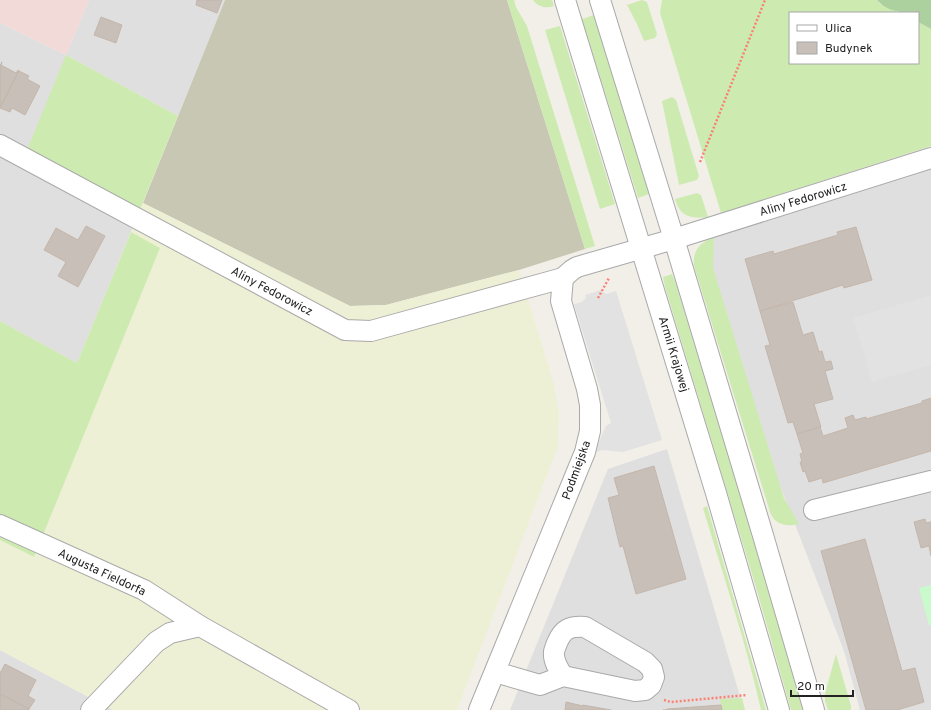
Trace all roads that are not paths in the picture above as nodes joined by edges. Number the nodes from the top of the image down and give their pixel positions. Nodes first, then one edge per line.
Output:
1 (565, 0) edge
2 (600, 0) edge
3 (0, 145) edge
4 (931, 158) edge
5 (674, 239) junction
6 (642, 248) junction
7 (563, 278) junction
8 (931, 481) edge
9 (814, 510) dead end
10 (0, 525) edge
11 (200, 626) junction
12 (495, 672) junction
13 (563, 676) junction
14 (91, 710) edge
15 (349, 710) edge
16 (480, 710) edge
17 (779, 710) edge
18 (814, 710) edge

1 - 6 street, Armii Krajowej
2 - 5 street
3 - 7 street, Aliny Fedorowicz
4 - 5 street, Aliny Fedorowicz
5 - 6 street, Aliny Fedorowicz
5 - 18 street
6 - 7 street
6 - 17 street, Armii Krajowej
7 - 12 street, Podmiejska
8 - 9 street
10 - 11 street, Augusta Fieldorfa
11 - 14 street
11 - 15 street, Augusta Fieldorfa
12 - 13 street
12 - 16 street, Podmiejska
13 - 13 street

